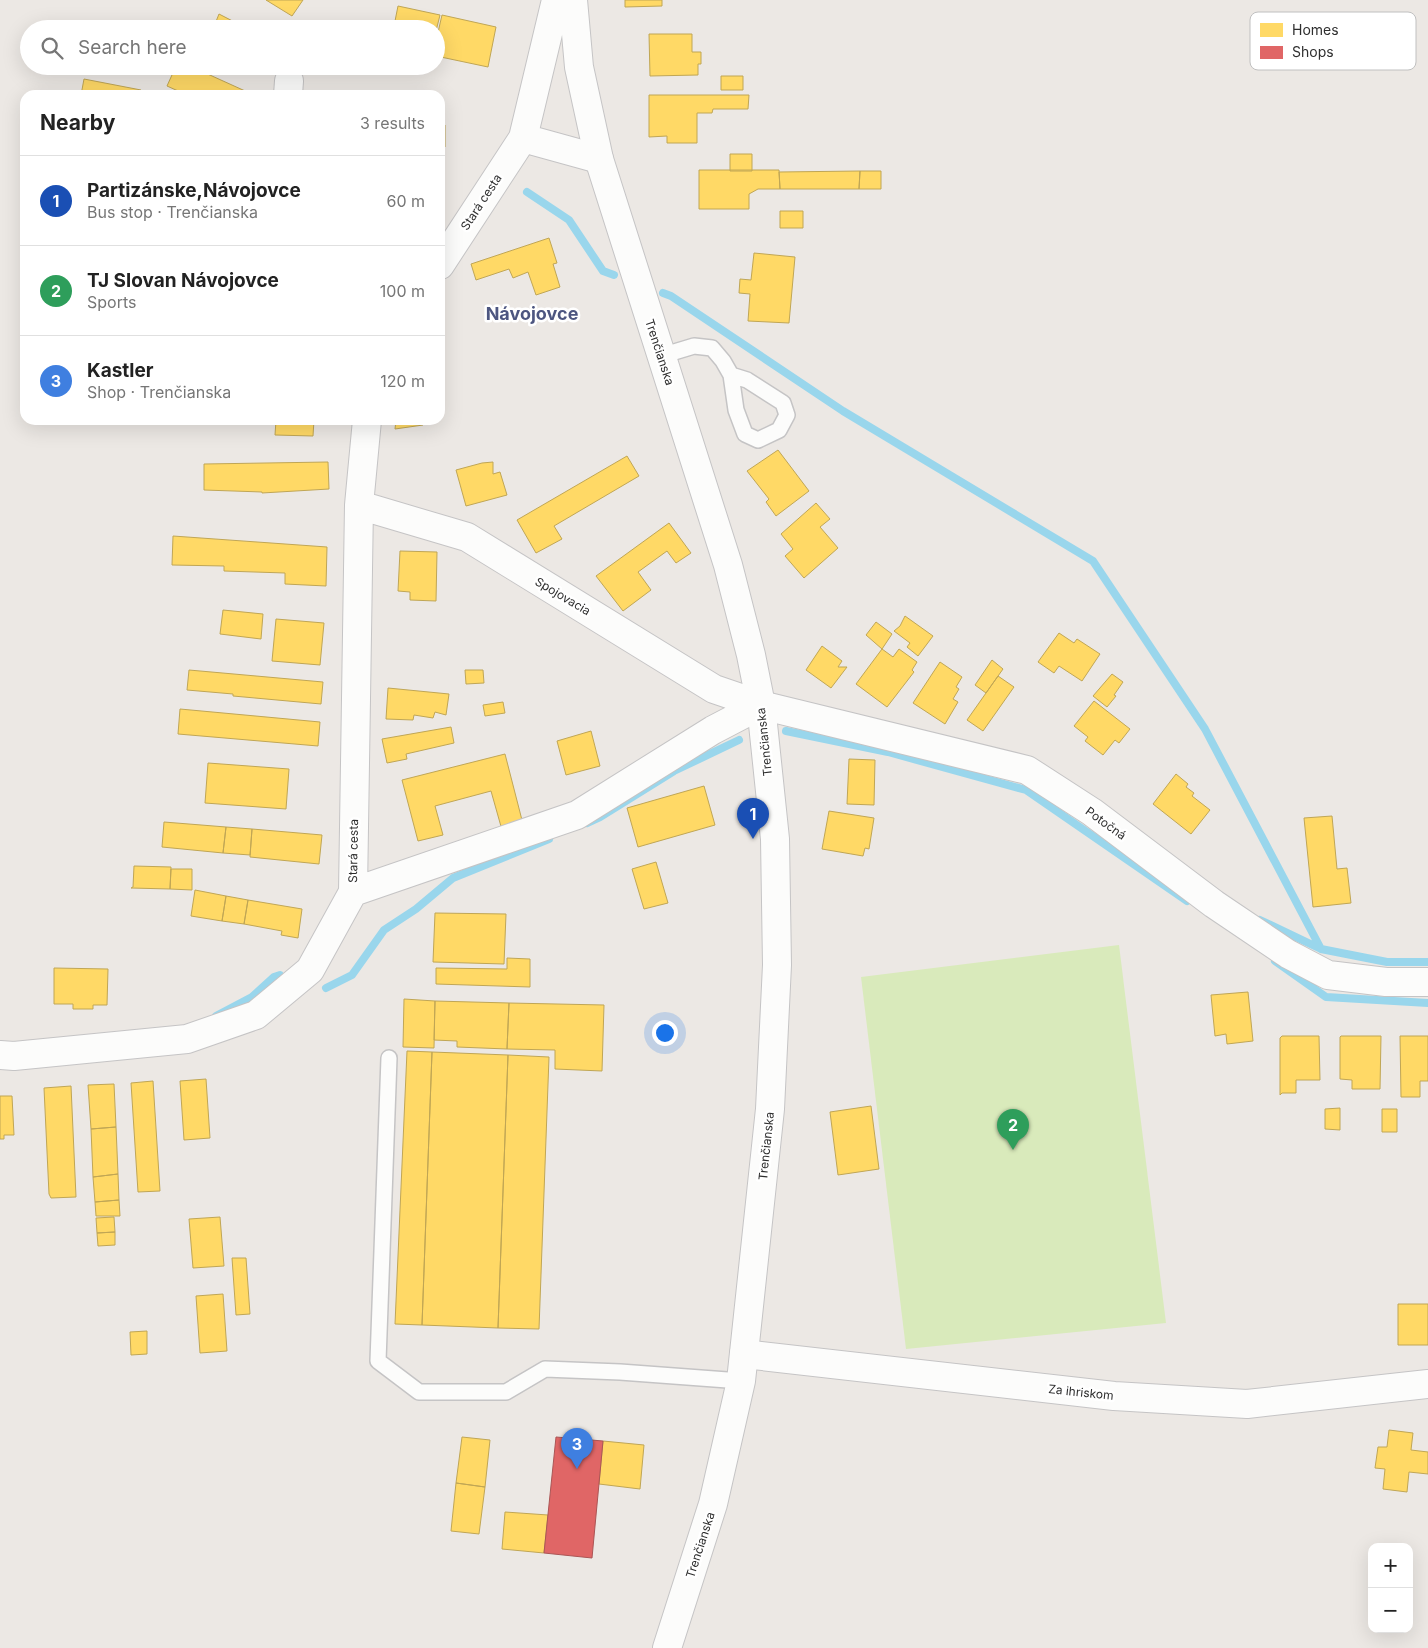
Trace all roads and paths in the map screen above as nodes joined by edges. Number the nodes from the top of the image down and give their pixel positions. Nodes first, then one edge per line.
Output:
1 (556, 0) edge
2 (573, 0) edge
3 (523, 138) junction
4 (599, 159) junction
5 (445, 257) edge
6 (661, 356) junction
7 (731, 375) junction
8 (367, 425) edge
9 (359, 505) junction
10 (761, 705) junction
11 (353, 892) junction
12 (1428, 982) edge
13 (0, 1055) edge
14 (389, 1058) dead end
15 (744, 1354) junction
16 (741, 1381) junction
17 (1425, 1385) edge
18 (667, 1648) edge

1 - 3 street, Stará cesta
2 - 4 street, Trenčianska
3 - 4 street
3 - 5 street, Stará cesta
4 - 6 street, Trenčianska
6 - 7 lane
6 - 10 street, Trenčianska
7 - 7 lane
8 - 9 street, Stará cesta
9 - 10 street, Spojovacia
9 - 11 street, Stará cesta
10 - 11 street
10 - 12 street, Potočná
10 - 15 street, Trenčianska
11 - 13 street, Stará cesta
14 - 16 lane
15 - 16 street, Trenčianska
15 - 17 street, Za ihriskom
16 - 18 street, Trenčianska

